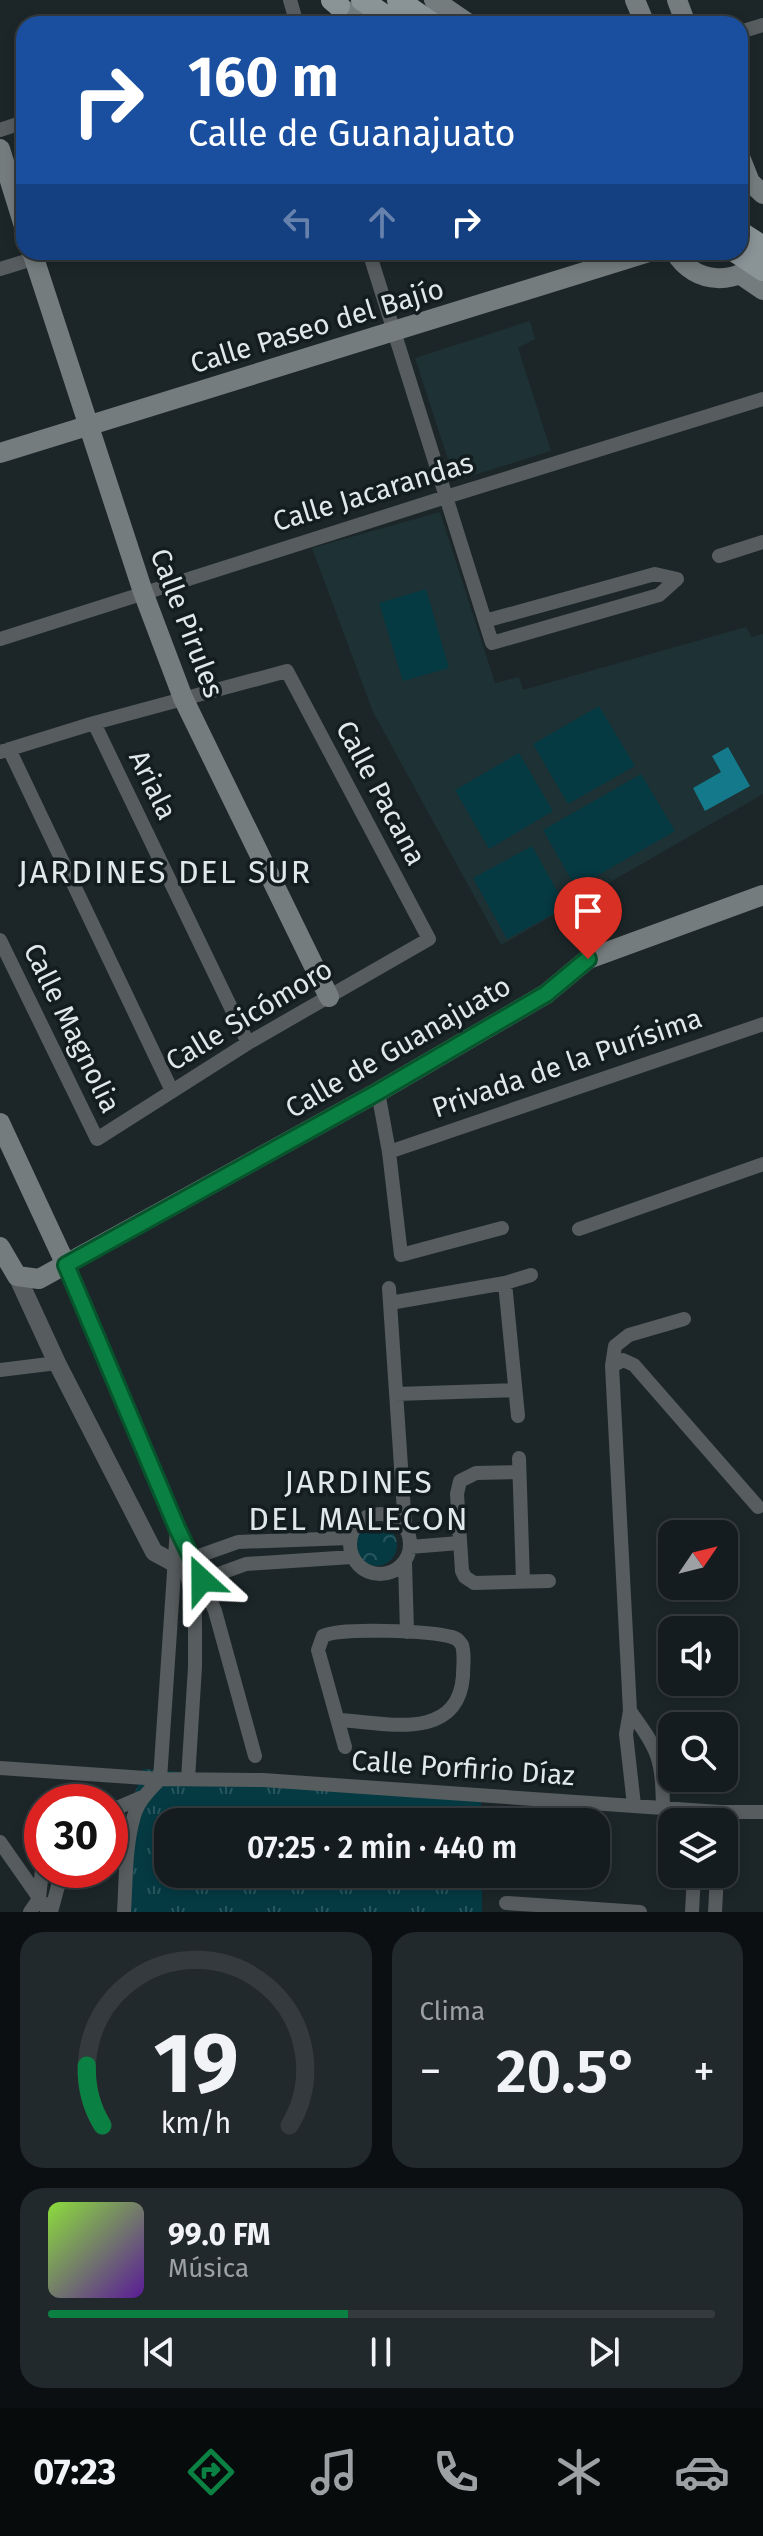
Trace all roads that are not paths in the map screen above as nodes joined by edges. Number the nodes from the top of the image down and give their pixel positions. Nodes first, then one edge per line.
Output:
1 (344, 10) edge
2 (415, 12) edge
3 (0, 149) edge
4 (16, 200) edge
5 (763, 257) edge
6 (21, 260) edge
7 (35, 260) edge
8 (372, 260) edge
9 (624, 260) edge
10 (680, 260) edge
11 (741, 260) edge
12 (0, 269) edge
13 (757, 285) edge
14 (395, 332) junction
15 (763, 399) edge
16 (90, 424) junction
17 (0, 453) edge
18 (446, 497) junction
19 (763, 542) edge
20 (719, 556) dead end
21 (143, 592) junction
22 (576, 596) junction
23 (584, 616) junction
24 (485, 621) junction
25 (0, 639) edge
26 (183, 698) junction
27 (94, 723) junction
28 (4, 750) edge
29 (763, 895) edge
30 (429, 939) joint
31 (0, 940) edge
32 (329, 997) junction
33 (763, 1024) edge
34 (248, 1043) junction
35 (172, 1091) junction
36 (378, 1092) junction
37 (0, 1123) edge
38 (97, 1139) joint
39 (389, 1152) junction
40 (763, 1164) edge
41 (502, 1228) dead end
42 (579, 1229) dead end
43 (0, 1247) edge
44 (66, 1265) junction
45 (531, 1275) dead end
46 (17, 1276) junction
47 (505, 1283) junction
48 (684, 1319) dead end
49 (57, 1363) junction
50 (612, 1366) junction
51 (0, 1370) edge
52 (515, 1390) junction
53 (396, 1394) junction
54 (518, 1416) dead end
55 (403, 1498) junction
56 (758, 1507) dead end
57 (388, 1514) junction
58 (405, 1526) junction
59 (177, 1528) junction
60 (349, 1538) junction
61 (459, 1543) junction
62 (410, 1547) junction
63 (352, 1557) junction
64 (184, 1561) junction
65 (405, 1562) junction
66 (377, 1574) junction
67 (202, 1580) junction
68 (523, 1581) junction
69 (549, 1581) dead end
70 (406, 1591) junction
71 (407, 1632) junction
72 (630, 1711) junction
73 (340, 1720) junction
74 (345, 1747) dead end
75 (255, 1756) dead end
76 (0, 1768) edge
77 (160, 1779) junction
78 (188, 1779) junction
79 (145, 1795) junction
80 (128, 1803) edge
81 (634, 1805) junction
82 (663, 1807) junction
83 (667, 1808) edge
84 (763, 1812) edge
85 (738, 1815) edge
86 (129, 1838) joint
87 (0, 1842) edge
88 (14, 1863) junction
89 (24, 1865) edge
90 (57, 1888) edge
91 (693, 1888) edge
92 (716, 1888) edge
93 (506, 1903) dead end
94 (34, 1906) edge
95 (546, 1909) edge
96 (50, 1912) edge
97 (124, 1912) edge
98 (640, 1912) edge
99 (692, 1912) edge
100 (715, 1912) edge

1 - 2 main road
3 - 4 main road
5 - 13 main road
6 - 12 street
7 - 16 main road, Calle Pirules
8 - 14 street
9 - 14 main road, Calle Paseo del Bajío
10 - 13 main road
11 - 13 main road, bridge
14 - 16 main road, Calle Paseo del Bajío
14 - 18 street
15 - 18 street, Calle Jacarandas
16 - 17 main road, Calle Paseo del Bajío
16 - 21 main road, Calle Pirules
18 - 21 street, Calle Jacarandas
18 - 24 street
19 - 20 street
21 - 25 street, Calle Jacarandas
21 - 26 main road, Calle Pirules
22 - 23 street
22 - 23 street
22 - 24 street
23 - 24 street
26 - 27 street
26 - 30 street, Calle Pacana
26 - 32 main road, Calle Pirules
27 - 28 street
27 - 34 street, Ariala
28 - 35 street
29 - 36 main road, Calle de Guanajuato
30 - 32 street, Calle Sicómoro
31 - 38 street, Calle Magnolia
32 - 34 street, Calle Sicómoro
33 - 39 street, Privada de la Purísima
34 - 35 street, Calle Sicómoro
35 - 38 street, Calle Sicómoro
36 - 39 street
36 - 44 main road, Calle de Guanajuato
37 - 44 main road
39 - 41 street
40 - 42 street
43 - 46 main road
44 - 46 main road, Calle de Guanajuato
44 - 59 street
45 - 47 street
46 - 49 street
47 - 52 street
47 - 53 street
48 - 50 street
49 - 51 street
49 - 64 street
50 - 56 street
50 - 72 street
52 - 53 street
52 - 54 street
53 - 55 street
55 - 57 street
55 - 58 street
57 - 58 street
57 - 60 street
58 - 62 street
59 - 64 street
59 - 78 street
60 - 63 street
60 - 64 street
61 - 62 street
61 - 68 street
61 - 68 street
62 - 65 street
63 - 66 street
63 - 67 street
64 - 67 street
64 - 77 street
65 - 66 street
65 - 70 street
66 - 70 street
67 - 75 street
68 - 69 street
70 - 71 street
71 - 73 street
71 - 73 street
72 - 81 street
72 - 82 street
73 - 74 street
76 - 77 street, Calle Porfirio Díaz
77 - 78 street, Calle Porfirio Díaz
77 - 79 street
78 - 81 street, Calle Porfirio Díaz
79 - 80 street
79 - 86 street
81 - 82 street, Calle Porfirio Díaz
82 - 83 street, Calle Porfirio Díaz
84 - 85 street, Calle Porfirio Díaz
86 - 97 street
87 - 88 street
88 - 89 street
88 - 94 street
90 - 96 street
91 - 99 street
92 - 100 street
93 - 95 street
94 - 96 street
95 - 98 street

